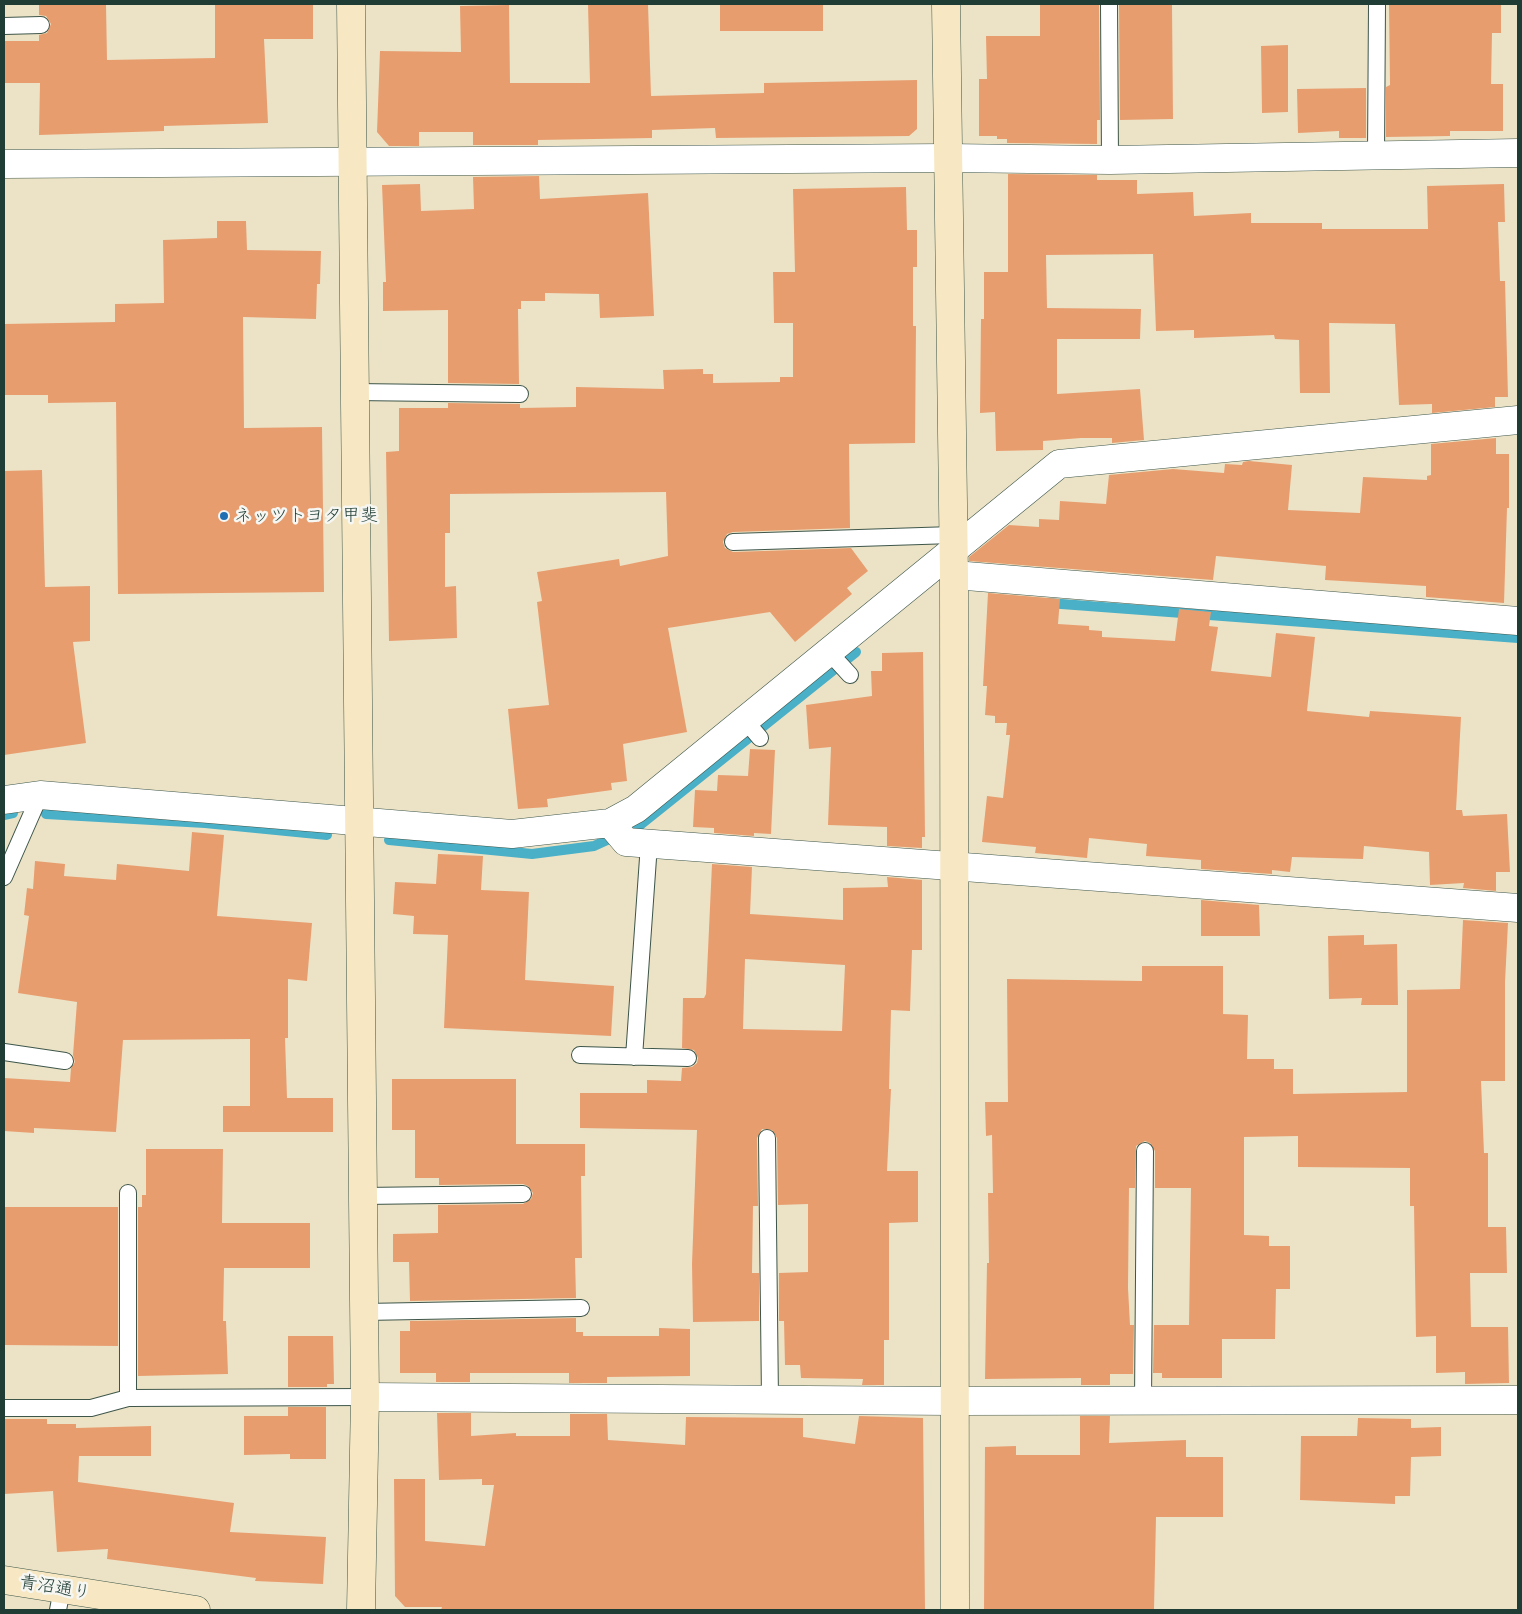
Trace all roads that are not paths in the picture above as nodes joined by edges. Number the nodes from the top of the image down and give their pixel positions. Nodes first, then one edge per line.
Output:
1 (351, 4) edge
2 (946, 4) edge
3 (1109, 4) edge
4 (1377, 4) edge
5 (42, 25) dead end
6 (4, 26) edge
7 (1518, 152) edge
8 (1376, 155) junction
9 (948, 158) junction
10 (1110, 160) junction
11 (352, 162) junction
12 (4, 164) edge
13 (354, 392) junction
14 (520, 394) dead end
15 (1518, 420) edge
16 (733, 542) dead end
17 (953, 542) junction
18 (954, 575) junction
19 (1518, 621) edge
20 (831, 655) junction
21 (850, 675) dead end
22 (40, 795) junction
23 (4, 800) edge
24 (358, 823) junction
25 (624, 834) junction
26 (954, 867) junction
27 (4, 877) edge
28 (1518, 908) edge
29 (4, 1052) edge
30 (580, 1055) dead end
31 (634, 1057) junction
32 (688, 1058) dead end
33 (65, 1061) dead end
34 (767, 1138) dead end
35 (1145, 1151) dead end
36 (128, 1193) dead end
37 (523, 1194) dead end
38 (362, 1196) junction
39 (581, 1308) dead end
40 (364, 1312) junction
41 (365, 1397) junction
42 (128, 1398) junction
43 (770, 1400) junction
44 (1518, 1400) edge
45 (953, 1401) junction
46 (1143, 1401) junction
47 (4, 1408) edge
48 (4, 1580) edge
49 (60, 1600) edge
50 (191, 1610) edge
51 (361, 1610) edge
52 (955, 1610) edge

1 - 11 street
2 - 9 street
3 - 10 lane
4 - 8 lane
5 - 6 lane
7 - 8 street
8 - 10 street
9 - 10 street
9 - 11 street
9 - 17 street
11 - 12 street
11 - 13 street
13 - 14 lane
13 - 24 street
15 - 17 street
16 - 17 lane
17 - 18 street
17 - 20 street
18 - 19 street
18 - 26 street
20 - 21 lane
20 - 25 street
22 - 23 street
22 - 24 street
22 - 27 lane
24 - 25 street
24 - 38 street
25 - 26 street
25 - 31 lane
26 - 28 street
26 - 45 street
29 - 33 lane
30 - 31 lane
31 - 32 lane
34 - 43 lane
35 - 46 lane
36 - 42 lane
37 - 38 lane
38 - 40 street
39 - 40 lane
40 - 41 street
41 - 42 lane
41 - 43 street
41 - 51 street
42 - 47 lane
43 - 45 street
44 - 46 street
45 - 46 street
45 - 52 street
48 - 49 street, 青沼通り
49 - 50 street, 青沼通り

